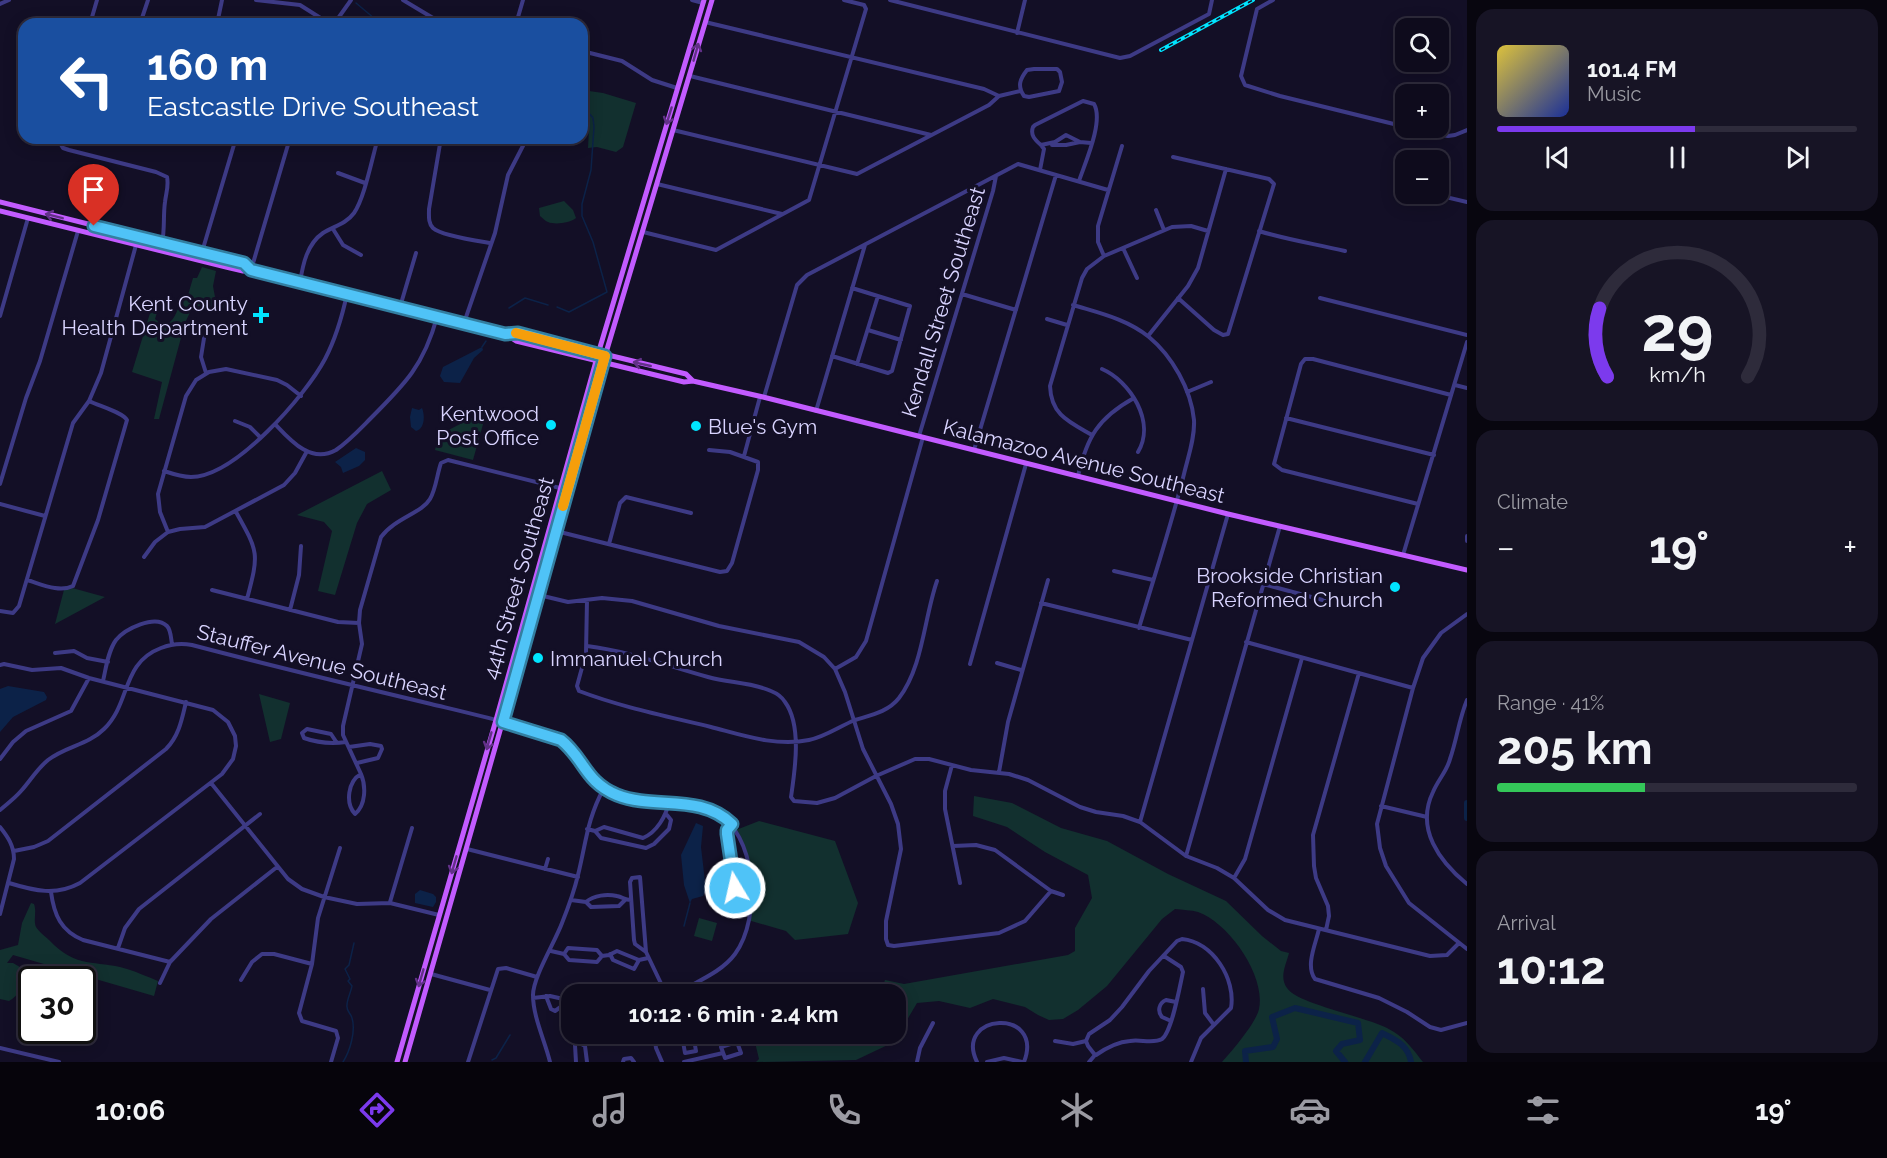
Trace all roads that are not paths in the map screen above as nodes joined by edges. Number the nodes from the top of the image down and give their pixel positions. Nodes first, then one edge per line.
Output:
1 (9, 0) edge
2 (97, 0) edge
3 (148, 0) edge
4 (222, 0) edge
5 (256, 0) edge
6 (351, 0) edge
7 (403, 0) edge
8 (412, 0) edge
9 (523, 0) edge
10 (692, 0) edge
11 (712, 0) edge
12 (844, 0) edge
13 (890, 0) edge
14 (1025, 0) edge
15 (1212, 0) edge
16 (1273, 0) edge
17 (899, 1) edge
18 (703, 2) edge
19 (0, 3) edge
20 (409, 5) junction
21 (92, 18) edge
22 (142, 18) edge
23 (218, 18) edge
24 (322, 18) edge
25 (337, 18) edge
26 (433, 18) edge
27 (518, 18) edge
28 (706, 19) junction
29 (1017, 33) junction
30 (588, 53) edge
31 (852, 58) junction
32 (684, 65) junction
33 (690, 76) junction
34 (677, 88) junction
35 (1020, 91) junction
36 (999, 96) junction
37 (681, 103) junction
38 (836, 112) junction
39 (1395, 124) edge
40 (673, 130) junction
41 (1467, 130) edge
42 (932, 135) junction
43 (1449, 136) edge
44 (1080, 142) junction
45 (1091, 143) junction
46 (62, 144) edge
47 (234, 144) edge
48 (288, 144) edge
49 (376, 144) edge
50 (440, 144) edge
51 (524, 144) edge
52 (1041, 145) junction
53 (1048, 145) junction
54 (1122, 146) dead end
55 (1173, 157) dead end
56 (656, 160) junction
57 (819, 166) junction
58 (1226, 169) junction
59 (1040, 170) junction
60 (661, 171) junction
61 (338, 173) dead end
62 (996, 175) junction
63 (1056, 175) junction
64 (1079, 181) junction
65 (365, 183) junction
66 (657, 184) junction
67 (1108, 190) junction
68 (1449, 198) edge
69 (1467, 202) edge
70 (0, 206) edge
71 (1156, 210) dead end
72 (783, 214) junction
73 (28, 218) junction
74 (638, 220) junction
75 (333, 229) junction
76 (1164, 230) junction
77 (78, 231) junction
78 (116, 231) junction
79 (1208, 231) junction
80 (1259, 231) junction
81 (643, 232) junction
82 (634, 233) junction
83 (128, 243) junction
84 (162, 243) junction
85 (490, 243) junction
86 (639, 244) junction
87 (865, 244) junction
88 (136, 245) junction
89 (1123, 248) junction
90 (1345, 251) dead end
91 (202, 253) junction
92 (416, 253) dead end
93 (361, 255) dead end
94 (1104, 256) junction
95 (251, 270) junction
96 (1137, 278) dead end
97 (621, 279) junction
98 (300, 282) junction
99 (852, 288) junction
100 (625, 289) junction
101 (347, 294) junction
102 (962, 294) junction
103 (878, 296) junction
104 (1178, 298) junction
105 (1320, 298) dead end
106 (1073, 305) junction
107 (400, 307) junction
108 (1016, 310) junction
109 (0, 316) edge
110 (437, 317) junction
111 (1047, 319) dead end
112 (464, 324) junction
113 (1066, 325) junction
114 (868, 330) junction
115 (205, 332) dead end
116 (505, 334) junction
117 (1467, 335) edge
118 (1148, 336) junction
119 (536, 337) junction
120 (901, 340) junction
121 (1467, 342) edge
122 (523, 343) junction
123 (598, 354) junction
124 (832, 357) junction
125 (604, 359) junction
126 (596, 360) junction
127 (857, 364) junction
128 (1102, 369) dead end
129 (207, 373) junction
130 (679, 373) junction
131 (669, 378) junction
132 (693, 381) junction
133 (1211, 382) dead end
134 (1455, 385) junction
135 (1467, 388) edge
136 (1187, 392) junction
137 (1451, 395) junction
138 (301, 396) junction
139 (761, 397) junction
140 (1134, 398) junction
141 (89, 401) junction
142 (816, 411) junction
143 (1287, 418) junction
144 (235, 421) dead end
145 (275, 424) junction
146 (1092, 435) junction
147 (260, 437) junction
148 (921, 437) junction
149 (709, 450) dead end
150 (974, 450) junction
151 (1138, 452) dead end
152 (306, 453) junction
153 (1434, 455) junction
154 (744, 456) junction
155 (1026, 464) junction
156 (567, 466) junction
157 (164, 471) junction
158 (1078, 476) junction
159 (571, 478) junction
160 (0, 484) edge
161 (560, 488) junction
162 (1177, 500) junction
163 (564, 502) junction
164 (0, 504) edge
165 (1418, 504) junction
166 (236, 512) junction
167 (691, 513) dead end
168 (1228, 514) junction
169 (45, 516) junction
170 (1280, 526) junction
171 (556, 531) junction
172 (168, 532) junction
173 (1467, 536) edge
174 (1467, 542) edge
175 (609, 544) junction
176 (302, 546) dead end
177 (1403, 555) junction
178 (144, 557) dead end
179 (1467, 570) edge
180 (1114, 571) dead end
181 (27, 580) junction
182 (1047, 580) dead end
183 (1153, 580) junction
184 (937, 581) dead end
185 (534, 582) junction
186 (1263, 584) junction
187 (212, 590) dead end
188 (539, 595) junction
189 (247, 599) junction
190 (588, 600) junction
191 (1330, 602) dead end
192 (1041, 603) junction
193 (290, 610) junction
194 (0, 611) edge
195 (1467, 614) edge
196 (359, 623) junction
197 (1139, 628) junction
198 (520, 634) junction
199 (1192, 640) junction
200 (1246, 642) junction
201 (172, 644) junction
202 (587, 646) junction
203 (55, 653) dead end
204 (1302, 657) junction
205 (520, 661) junction
206 (108, 662) junction
207 (997, 663) dead end
208 (970, 664) dead end
209 (0, 665) edge
210 (835, 669) junction
211 (1021, 670) junction
212 (1359, 673) junction
213 (89, 678) junction
214 (103, 681) junction
215 (352, 685) junction
216 (127, 687) junction
217 (1413, 688) junction
218 (1467, 700) edge
219 (186, 702) junction
220 (496, 720) junction
221 (854, 721) junction
222 (503, 722) junction
223 (346, 742) junction
224 (795, 742) junction
225 (337, 743) junction
226 (349, 747) junction
227 (0, 759) edge
228 (357, 763) junction
229 (952, 765) junction
230 (999, 772) junction
231 (361, 774) junction
232 (876, 776) junction
233 (211, 783) junction
234 (476, 788) junction
235 (604, 788) junction
236 (482, 795) junction
237 (669, 802) junction
238 (471, 804) junction
239 (1381, 806) junction
240 (0, 810) edge
241 (477, 813) junction
242 (260, 814) dead end
243 (667, 815) junction
244 (1427, 817) junction
245 (467, 819) junction
246 (1140, 822) junction
247 (732, 824) junction
248 (246, 826) junction
249 (0, 827) edge
250 (412, 828) dead end
251 (586, 829) junction
252 (594, 831) junction
253 (952, 846) junction
254 (340, 848) dead end
255 (467, 849) junction
256 (14, 850) junction
257 (1186, 856) junction
258 (548, 859) dead end
259 (278, 867) junction
260 (545, 869) junction
261 (578, 877) junction
262 (1234, 878) junction
263 (9, 883) junction
264 (960, 883) dead end
265 (1467, 884) edge
266 (1052, 891) junction
267 (51, 892) junction
268 (1063, 895) dead end
269 (324, 897) junction
270 (571, 900) junction
271 (625, 900) junction
272 (631, 900) junction
273 (586, 902) junction
274 (390, 903) junction
275 (750, 909) junction
276 (0, 914) edge
277 (439, 915) junction
278 (444, 928) junction
279 (1319, 929) junction
280 (1326, 930) junction
281 (1459, 943) junction
282 (118, 948) junction
283 (1467, 949) edge
284 (551, 951) junction
285 (646, 952) junction
286 (564, 954) junction
287 (610, 954) junction
288 (602, 956) junction
289 (1164, 956) junction
290 (648, 958) junction
291 (426, 960) junction
292 (639, 960) junction
293 (170, 962) junction
294 (312, 964) junction
295 (431, 974) junction
296 (537, 977) junction
297 (241, 980) dead end
298 (160, 983) dead end
299 (661, 984) edge
300 (692, 984) edge
301 (1203, 989) dead end
302 (490, 990) junction
303 (546, 996) junction
304 (533, 998) junction
305 (561, 999) edge
306 (1176, 1002) junction
307 (561, 1007) edge
308 (1171, 1021) junction
309 (933, 1023) dead end
310 (1467, 1023) edge
311 (1214, 1025) junction
312 (1055, 1041) dead end
313 (1086, 1041) junction
314 (655, 1044) edge
315 (0, 1048) edge
316 (399, 1052) junction
317 (690, 1052) junction
318 (723, 1053) junction
319 (1095, 1055) junction
320 (693, 1061) edge
321 (59, 1062) edge
322 (331, 1062) edge
323 (397, 1062) edge
324 (404, 1062) edge
325 (468, 1062) edge
326 (550, 1062) edge
327 (576, 1062) edge
328 (587, 1062) edge
329 (623, 1062) edge
330 (634, 1062) edge
331 (662, 1062) edge
332 (684, 1062) edge
333 (917, 1062) edge
334 (977, 1062) edge
335 (987, 1062) edge
336 (1023, 1062) edge
337 (1089, 1062) edge
338 (1191, 1062) edge

1 - 19 street
2 - 21 street
3 - 22 street
4 - 23 street
5 - 24 street
6 - 25 street
7 - 20 street
8 - 20 street
9 - 27 street
10 - 18 street
11 - 28 main road, 44th Street Southeast
12 - 31 street
13 - 17 street
14 - 29 street
15 - 29 street
16 - 39 street
17 - 29 street
18 - 28 main road
18 - 32 main road, 44th Street Southeast
20 - 26 street
28 - 31 street
33 -> 28 main road, 44th Street Southeast
30 - 34 street
31 - 36 street
31 - 38 street
32 - 33 main road
32 - 34 main road, 44th Street Southeast
33 - 37 main road, 44th Street Southeast
33 - 38 street
34 - 37 main road
34 -> 56 main road, 44th Street Southeast
35 - 35 street
35 - 36 street
36 - 42 street
37 - 40 main road, 44th Street Southeast
38 - 42 street
38 - 57 street
40 - 57 street
40 - 60 main road, 44th Street Southeast
41 - 43 street
42 - 57 street
44 - 45 street
44 - 53 street
44 - 53 street
45 - 52 street
45 - 64 street
46 - 84 street
47 - 91 street
48 - 95 street
49 - 65 street
50 - 85 street
51 - 85 street
52 - 53 street
52 - 59 street
54 - 67 street
55 - 58 street
56 - 60 main road
56 - 74 main road, 44th Street Southeast
57 - 72 street
58 - 79 street
58 - 80 street
59 - 62 street
59 - 63 street
60 - 66 main road, 44th Street Southeast
61 - 65 street
62 - 87 street
62 - 102 street, Kendall Street Southeast
63 - 64 street
63 - 108 street
64 - 67 street
65 - 75 street
66 - 72 street
66 - 81 main road, 44th Street Southeast
67 - 94 street
68 - 69 street
70 - 73 main road, Kalamazoo Avenue Southeast
78 -> 70 main road, Kalamazoo Avenue Southeast
71 - 76 street
72 - 81 street
73 - 77 main road, Kalamazoo Avenue Southeast
73 - 109 street
74 - 81 main road
74 - 82 main road, 44th Street Southeast
75 - 93 street
75 - 98 street
76 - 79 street
76 - 89 street
77 - 78 main road
77 - 83 main road, Kalamazoo Avenue Southeast
77 - 160 street
78 - 84 main road, Kalamazoo Avenue Southeast
79 - 104 street
80 - 90 street
80 - 104 street
81 - 86 main road, 44th Street Southeast
82 - 86 main road
82 - 97 main road, 44th Street Southeast
83 - 84 main road
83 - 88 main road, Kalamazoo Avenue Southeast
84 - 91 main road, Kalamazoo Avenue Southeast
85 - 112 street
86 - 100 main road, 44th Street Southeast
87 - 99 street
87 - 139 street
88 - 95 main road, Kalamazoo Avenue Southeast
88 - 141 street
89 - 94 street
89 - 96 street
91 - 95 main road, Kalamazoo Avenue Southeast
92 - 107 street
94 - 106 street
95 - 98 main road, Kalamazoo Avenue Southeast
97 - 100 main road
97 - 123 main road, 44th Street Southeast
98 - 101 main road, Kalamazoo Avenue Southeast
99 - 103 street
99 - 124 street
100 - 125 main road, 44th Street Southeast
101 - 107 main road, Kalamazoo Avenue Southeast
101 - 138 street
102 - 108 street
102 - 148 street, Kendall Street Southeast
103 - 114 street
103 - 120 street
104 - 118 street
105 - 117 street
106 - 113 street
106 - 118 street
107 - 110 main road, Kalamazoo Avenue Southeast
108 - 150 street
110 - 112 main road, Kalamazoo Avenue Southeast
110 - 152 street
111 - 113 street
112 - 116 main road, Kalamazoo Avenue Southeast
113 - 146 street
114 - 120 street
114 - 127 street
115 - 129 street
116 - 119 main road, Kalamazoo Avenue Southeast
116 - 122 main road, Kalamazoo Avenue Southeast
118 - 136 street
119 - 122 main road
119 - 123 main road, Kalamazoo Avenue Southeast
120 - 127 street
121 - 134 street
122 - 126 main road, Kalamazoo Avenue Southeast
123 - 125 main road, Kalamazoo Avenue Southeast
123 - 126 main road, 44th Street Southeast
124 - 127 street
124 - 142 street
125 - 126 main road, Kalamazoo Avenue Southeast
130 -> 125 main road, Kalamazoo Avenue Southeast
125 - 131 main road, Kalamazoo Avenue Southeast
125 - 159 main road, 44th Street Southeast
126 - 156 main road, 44th Street Southeast
128 - 140 street
129 - 138 street
129 - 157 street
130 - 131 main road
130 - 132 main road, Kalamazoo Avenue Southeast
131 - 132 main road, Kalamazoo Avenue Southeast
132 - 139 main road, Kalamazoo Avenue Southeast
133 - 136 street
134 - 135 street
134 - 137 street
136 - 162 street
137 - 143 street
137 - 153 street
138 - 145 street
139 - 142 main road, Kalamazoo Avenue Southeast
139 - 154 street
140 - 146 street
140 - 151 street
141 - 169 street
141 - 181 street
142 - 148 main road, Kalamazoo Avenue Southeast
143 - 153 street
143 - 165 street
144 - 147 street
145 - 147 street
145 - 152 street
146 - 158 street
147 - 157 street
148 - 150 main road, Kalamazoo Avenue Southeast
148 - 210 street, Kendall Street Southeast
149 - 154 street
150 - 155 main road, Kalamazoo Avenue Southeast
152 - 166 street
153 - 165 street
154 - 175 street
155 - 158 main road, Kalamazoo Avenue Southeast
155 - 208 street
156 - 159 main road
156 - 161 main road, 44th Street Southeast
157 - 172 street
158 - 162 main road, Kalamazoo Avenue Southeast
159 - 163 main road, 44th Street Southeast
161 - 163 main road
161 - 185 main road, 44th Street Southeast
161 - 196 street
162 - 168 main road, Kalamazoo Avenue Southeast
162 - 183 street
163 - 171 main road, 44th Street Southeast
164 - 169 street
165 - 177 street
166 - 172 street
166 - 189 street
167 - 175 street
168 - 170 main road, Kalamazoo Avenue Southeast
168 - 199 street
169 - 181 street
170 - 177 main road, Kalamazoo Avenue Southeast
170 - 186 street
171 - 175 street
171 - 188 main road, 44th Street Southeast
172 - 178 street
173 - 174 street
176 - 193 street
177 - 179 main road, Kalamazoo Avenue Southeast
180 - 183 street
181 - 194 street
182 - 192 street
183 - 197 street
184 - 221 street
185 - 188 main road
185 - 198 main road, 44th Street Southeast
186 - 191 street
186 - 200 street
187 - 189 street
188 - 190 street
188 - 205 main road, 44th Street Southeast
189 - 193 street
190 - 202 street
190 - 210 street
192 - 197 street
192 - 211 street
193 - 196 street
195 - 217 street
196 - 215 street
197 - 199 street
198 - 205 main road
198 - 220 main road, 44th Street Southeast
199 - 246 street
200 - 204 street
200 - 257 street
201 - 206 street
201 - 215 street, Stauffer Avenue Southeast
201 - 216 street, Stauffer Avenue Southeast
202 - 224 street
202 - 224 street
203 - 206 street
204 - 212 street
204 - 262 street
205 - 222 main road, 44th Street Southeast
206 - 214 street
207 - 211 street
209 - 213 street
210 - 221 street
211 - 230 street
212 - 217 street
212 - 280 street
213 - 214 street
213 - 227 street
214 - 216 street
215 - 220 street, Stauffer Avenue Southeast
215 - 223 street
216 - 219 street
216 - 240 street, Stauffer Avenue Southeast
217 - 239 street
218 - 244 street
219 - 233 street
219 - 256 street
220 - 222 street, Stauffer Avenue Southeast
220 -> 234 main road, 44th Street Southeast
221 - 224 street
221 - 232 street
222 - 235 street, Stauffer Avenue Southeast
222 - 236 main road, 44th Street Southeast
223 - 225 street
223 - 226 street
224 - 232 street
225 - 225 street
226 - 228 street
226 - 228 street
228 - 231 street
229 - 230 street
229 - 232 street
229 - 253 street
230 - 246 street
231 - 231 street
232 - 266 street
233 - 248 street
233 - 267 street
234 - 236 main road
234 - 238 main road, 44th Street Southeast
235 - 237 street
235 - 251 street
236 - 241 main road, 44th Street Southeast
237 - 243 street
237 - 247 street
238 - 241 main road
238 - 245 main road, 44th Street Southeast
239 - 244 street
239 - 281 street
241 - 255 main road, 44th Street Southeast
242 - 248 street
243 - 252 street
243 - 252 street
244 - 265 street
245 - 255 main road
245 -> 277 main road, 44th Street Southeast
246 - 257 street
247 - 275 street
247 - 275 street
248 - 259 street
248 - 282 street
249 - 256 street
250 - 274 street
251 - 252 street
251 - 261 street
253 - 264 street
253 - 266 street
254 - 269 street
255 - 260 street
255 - 278 main road, 44th Street Southeast
256 - 263 street
257 - 262 street
258 - 260 street
259 - 269 street
259 - 293 street
260 - 261 street
261 - 270 street
262 - 279 street
263 - 267 street
263 - 276 street
266 - 268 street
267 - 282 street
269 - 274 street
269 - 294 street
270 - 273 street
270 - 284 street
271 - 272 street
271 - 273 street
271 - 273 street
272 - 285 street
272 - 285 street
274 - 277 street
275 - 300 street
277 - 278 main road
277 - 291 main road, 44th Street Southeast
278 - 295 main road, 44th Street Southeast
279 - 280 street
279 - 310 street
280 - 281 street
281 - 283 street
282 - 293 street
284 - 286 street
284 - 296 street
285 - 290 street
286 - 288 street
286 - 288 street
287 - 288 street
287 - 292 street
287 - 292 street
289 - 306 street
289 - 311 street
289 - 313 street
290 - 292 street
290 - 299 street
291 - 295 main road
291 -> 316 main road, 44th Street Southeast
293 - 298 street
294 - 297 street
294 - 322 street
295 - 302 street
295 - 324 main road, 44th Street Southeast
296 - 302 street
296 - 304 street
301 - 311 street
302 - 325 street
303 - 304 street
303 - 305 street
303 - 307 street
304 - 326 street
306 - 308 street
306 - 308 street
308 - 319 street
309 - 333 street
311 - 338 street
312 - 313 street
313 - 319 street
314 - 331 street
315 - 321 street
316 - 323 main road, 44th Street Southeast
316 - 324 main road
317 - 317 street
317 - 320 street
318 - 318 street
318 - 320 street
319 - 337 street
320 - 332 street
327 - 328 street
329 - 330 street
334 - 336 street
335 - 336 street

